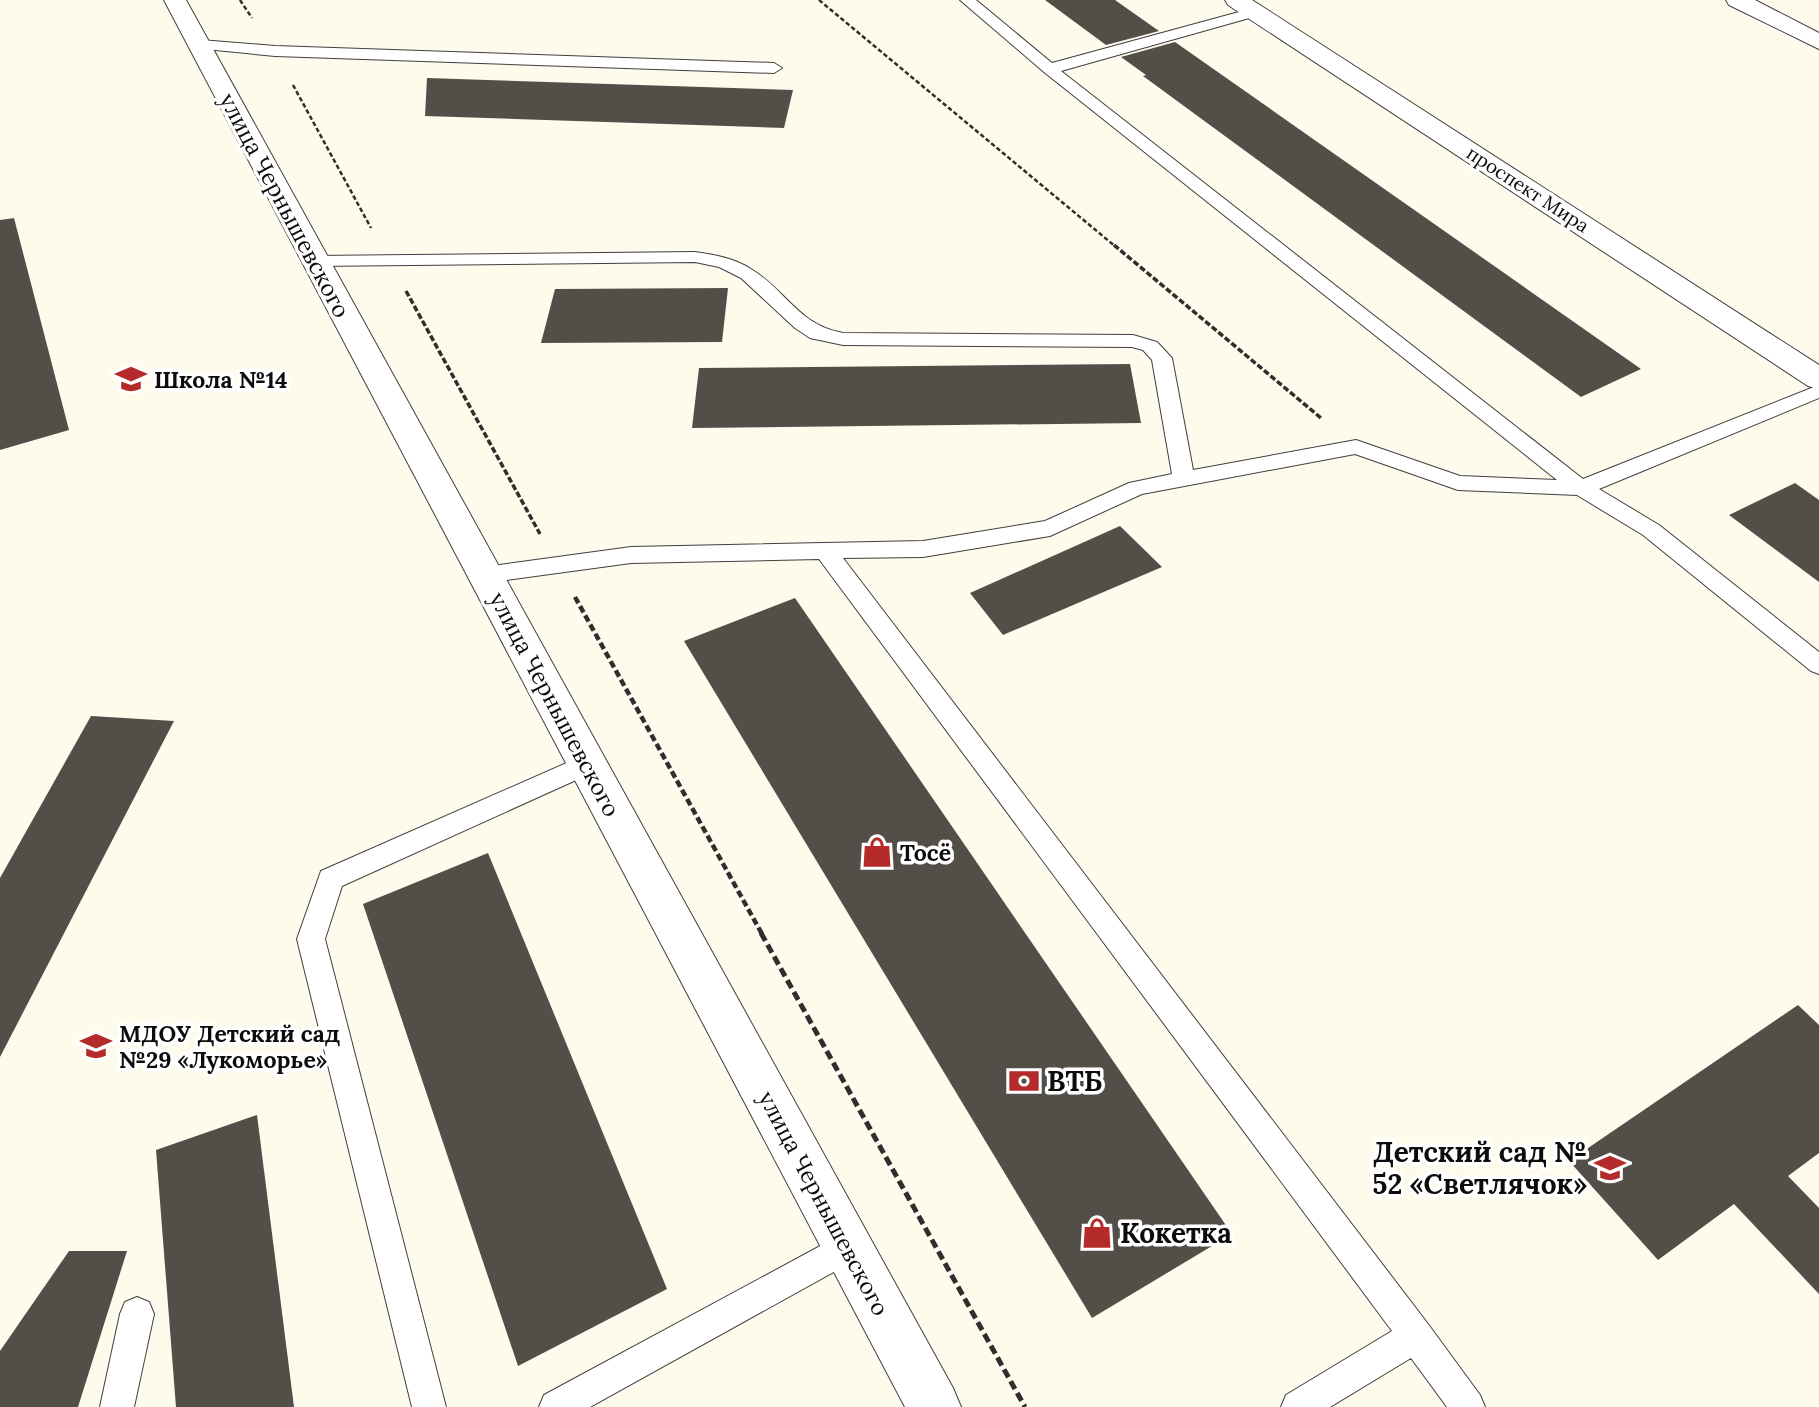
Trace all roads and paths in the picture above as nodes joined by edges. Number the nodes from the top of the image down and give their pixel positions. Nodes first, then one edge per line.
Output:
1 (176, 0) edge
2 (240, 0) edge
3 (819, 0) edge
4 (967, 0) edge
5 (1737, 0) edge
6 (1246, 6) edge
7 (1819, 41) edge
8 (200, 45) junction
9 (275, 51) junction
10 (774, 68) dead end
11 (1049, 69) junction
12 (388, 260) junction
13 (314, 261) junction
14 (1819, 379) edge
15 (1819, 391) edge
16 (1356, 447) junction
17 (1184, 480) junction
18 (1581, 488) junction
19 (824, 550) junction
20 (558, 565) junction
21 (485, 575) junction
22 (1819, 665) edge
23 (587, 764) junction
24 (848, 1247) junction
25 (137, 1314) dead end
26 (1416, 1336) junction
27 (117, 1407) edge
28 (429, 1407) edge
29 (556, 1407) edge
30 (934, 1407) edge
31 (1025, 1407) edge
32 (1298, 1407) edge
33 (1468, 1407) edge

1 - 8 street, улица Чернышевского
2 - 9 path
3 - 16 path
4 - 11 lane
5 - 7 street
6 - 11 lane
6 - 14 street, проспект Мира
8 - 9 lane
8 - 13 street, улица Чернышевского
9 - 10 lane
9 - 12 path
11 - 18 lane
12 - 13 lane
12 - 17 lane
12 - 20 path
13 - 21 street, улица Чернышевского
15 - 18 lane
16 - 17 lane
16 - 18 lane
17 - 19 lane
18 - 22 lane
19 - 20 lane
19 - 26 lane
20 - 21 lane
20 - 31 path
21 - 23 street, улица Чернышевского
23 - 24 street, улица Чернышевского
23 - 28 lane
24 - 29 lane
24 - 30 street, улица Чернышевского
25 - 27 lane
26 - 32 lane
26 - 33 lane

